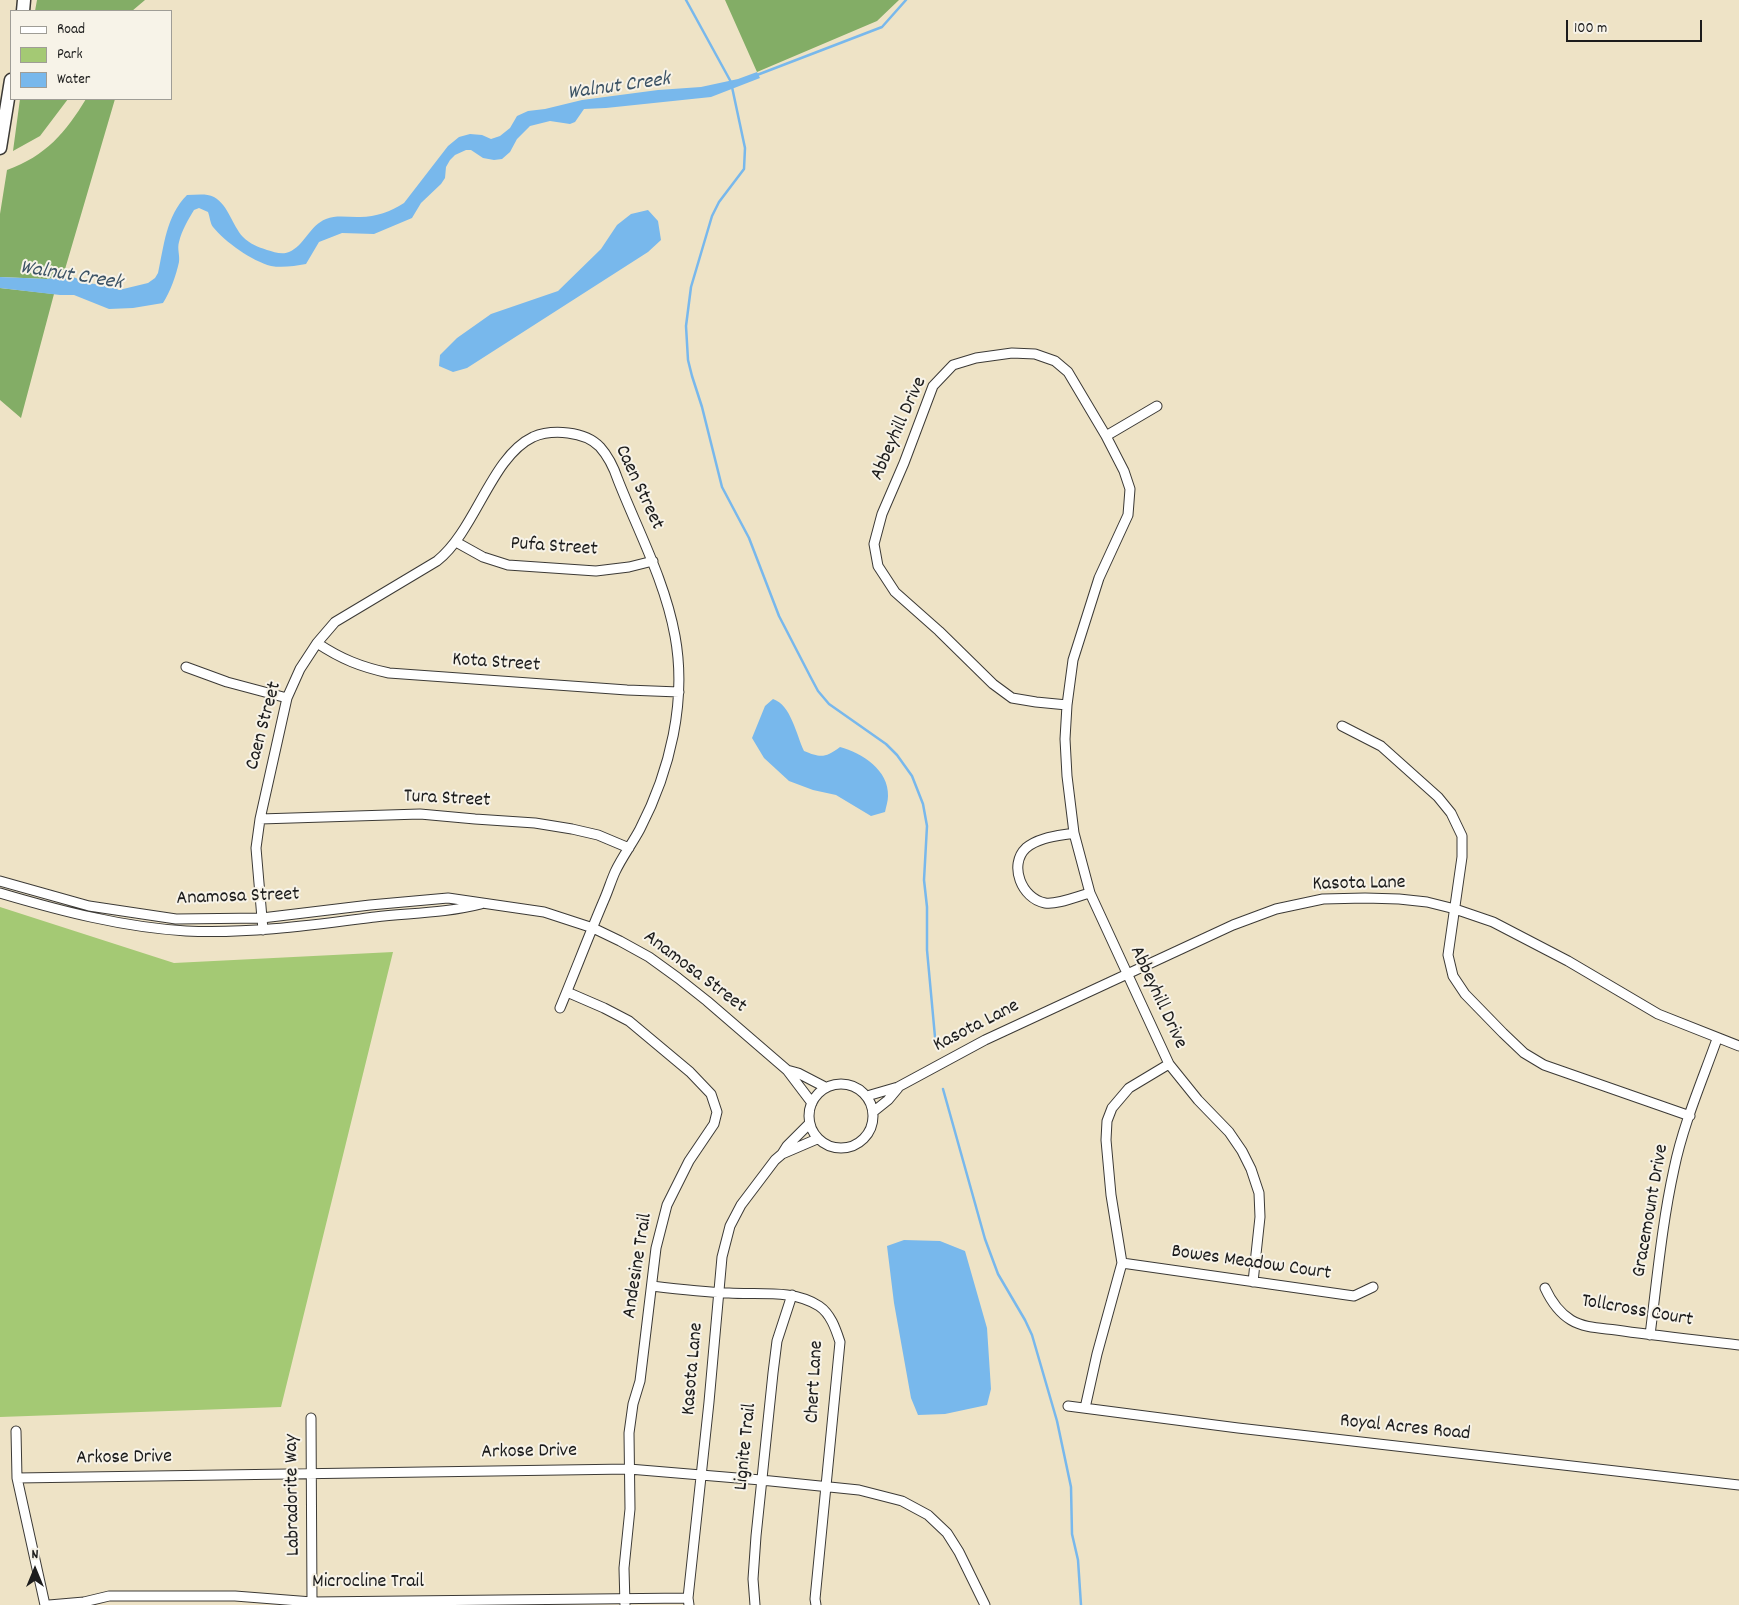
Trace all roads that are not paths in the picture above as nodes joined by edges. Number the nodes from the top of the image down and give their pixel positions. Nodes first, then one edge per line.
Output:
1 (10, 86) edge
2 (0, 148) edge
3 (1157, 406) dead end
4 (1106, 436) junction
5 (456, 542) junction
6 (653, 562) junction
7 (317, 643) junction
8 (186, 667) dead end
9 (679, 692) junction
10 (287, 698) junction
11 (1067, 705) junction
12 (1342, 726) dead end
13 (260, 819) junction
14 (1074, 832) junction
15 (629, 848) junction
16 (0, 881) edge
17 (1090, 892) junction
18 (0, 894) edge
19 (481, 904) junction
20 (1455, 909) junction
21 (262, 918) junction
22 (593, 928) junction
23 (263, 930) junction
24 (1126, 974) junction
25 (567, 992) junction
26 (560, 1008) dead end
27 (1717, 1038) junction
28 (1739, 1046) edge
29 (1168, 1064) junction
30 (787, 1070) junction
31 (825, 1087) junction
32 (898, 1088) junction
33 (867, 1096) junction
34 (812, 1103) junction
35 (873, 1112) junction
36 (1690, 1116) junction
37 (809, 1124) junction
38 (818, 1139) junction
39 (782, 1154) junction
40 (1122, 1263) junction
41 (1253, 1282) junction
42 (652, 1286) junction
43 (1373, 1287) dead end
44 (1544, 1288) dead end
45 (717, 1292) junction
46 (792, 1295) junction
47 (1650, 1335) junction
48 (1739, 1345) edge
49 (1068, 1406) dead end
50 (1085, 1408) junction
51 (310, 1418) dead end
52 (16, 1432) dead end
53 (629, 1469) junction
54 (311, 1473) junction
55 (701, 1474) junction
56 (17, 1478) junction
57 (761, 1480) junction
58 (1739, 1485) edge
59 (826, 1487) junction
60 (625, 1601) edge
61 (688, 1601) edge
62 (312, 1602) junction
63 (45, 1605) edge
64 (49, 1605) edge
65 (755, 1605) edge
66 (816, 1605) edge
67 (985, 1605) edge

1 - 2 main road
3 - 4 street
4 - 11 street, Abbeyhill Drive
4 - 11 street, Abbeyhill Drive
5 - 6 street, Pufa Street
5 - 6 street, Caen Street
5 - 7 street, Caen Street
6 - 9 street, Caen Street
7 - 9 street, Kota Street
7 - 10 street, Caen Street
8 - 10 street
9 - 15 street, Caen Street
10 - 13 street, Caen Street
11 - 14 street, Abbeyhill Drive
12 - 20 street
13 - 15 street, Tura Street
13 - 21 street, Caen Street
14 - 17 street, Abbeyhill Drive
14 - 17 street
15 - 22 street, Caen Street
16 - 21 street, Anamosa Street
17 - 24 street, Abbeyhill Drive
18 - 23 street, Anamosa Street
19 - 21 street, Anamosa Street
19 - 22 street, Anamosa Street
19 - 23 street, Anamosa Street
20 - 24 street, Kasota Lane
20 - 27 street, Kasota Lane
20 - 36 street
21 - 23 street, Caen Street
22 - 25 street, Caen Street
22 - 30 street, Anamosa Street
24 - 29 street, Abbeyhill Drive
24 - 32 street, Kasota Lane
25 - 26 street, Caen Street
25 - 42 street, Andesine Trail
27 - 28 street, Kasota Lane
27 - 36 street, Gracemount Drive
29 - 40 street
29 - 41 street, Abbeyhill Drive
30 - 31 street, Anamosa Street
30 - 34 street, Anamosa Street
31 - 33 street
31 - 34 street
32 - 33 street, Kasota Lane
32 - 35 street, Kasota Lane
33 - 35 street
34 - 37 street
35 - 38 street
36 - 47 street, Gracemount Drive
37 - 38 street
37 - 39 street, Kasota Lane
38 - 39 street, Kasota Lane
39 - 45 street, Kasota Lane
40 - 41 street, Bowes Meadow Court
40 - 50 street
41 - 43 street, Bowes Meadow Court
42 - 45 street, Chert Lane
42 - 53 street, Andesine Trail
44 - 47 street, Tollcross Court
45 - 46 street, Chert Lane
45 - 55 street, Kasota Lane
46 - 57 street, Lignite Trail
46 - 59 street, Chert Lane
47 - 48 street, Tollcross Court
49 - 50 street, Royal Acres Road
50 - 58 street, Royal Acres Road
51 - 54 street, Labradorite Way
52 - 56 street
53 - 54 street, Arkose Drive
53 - 55 street, Arkose Drive
53 - 60 street, Andesine Trail
54 - 56 street, Arkose Drive
54 - 62 street, Labradorite Way
55 - 57 street, Arkose Drive
55 - 61 street, Kasota Lane
56 - 63 street
57 - 59 street, Arkose Drive
57 - 65 street, Lignite Trail
59 - 66 street, Chert Lane
59 - 67 street, Arkose Drive
60 - 61 street, Microcline Trail
60 - 62 street, Microcline Trail
62 - 64 street, Microcline Trail

